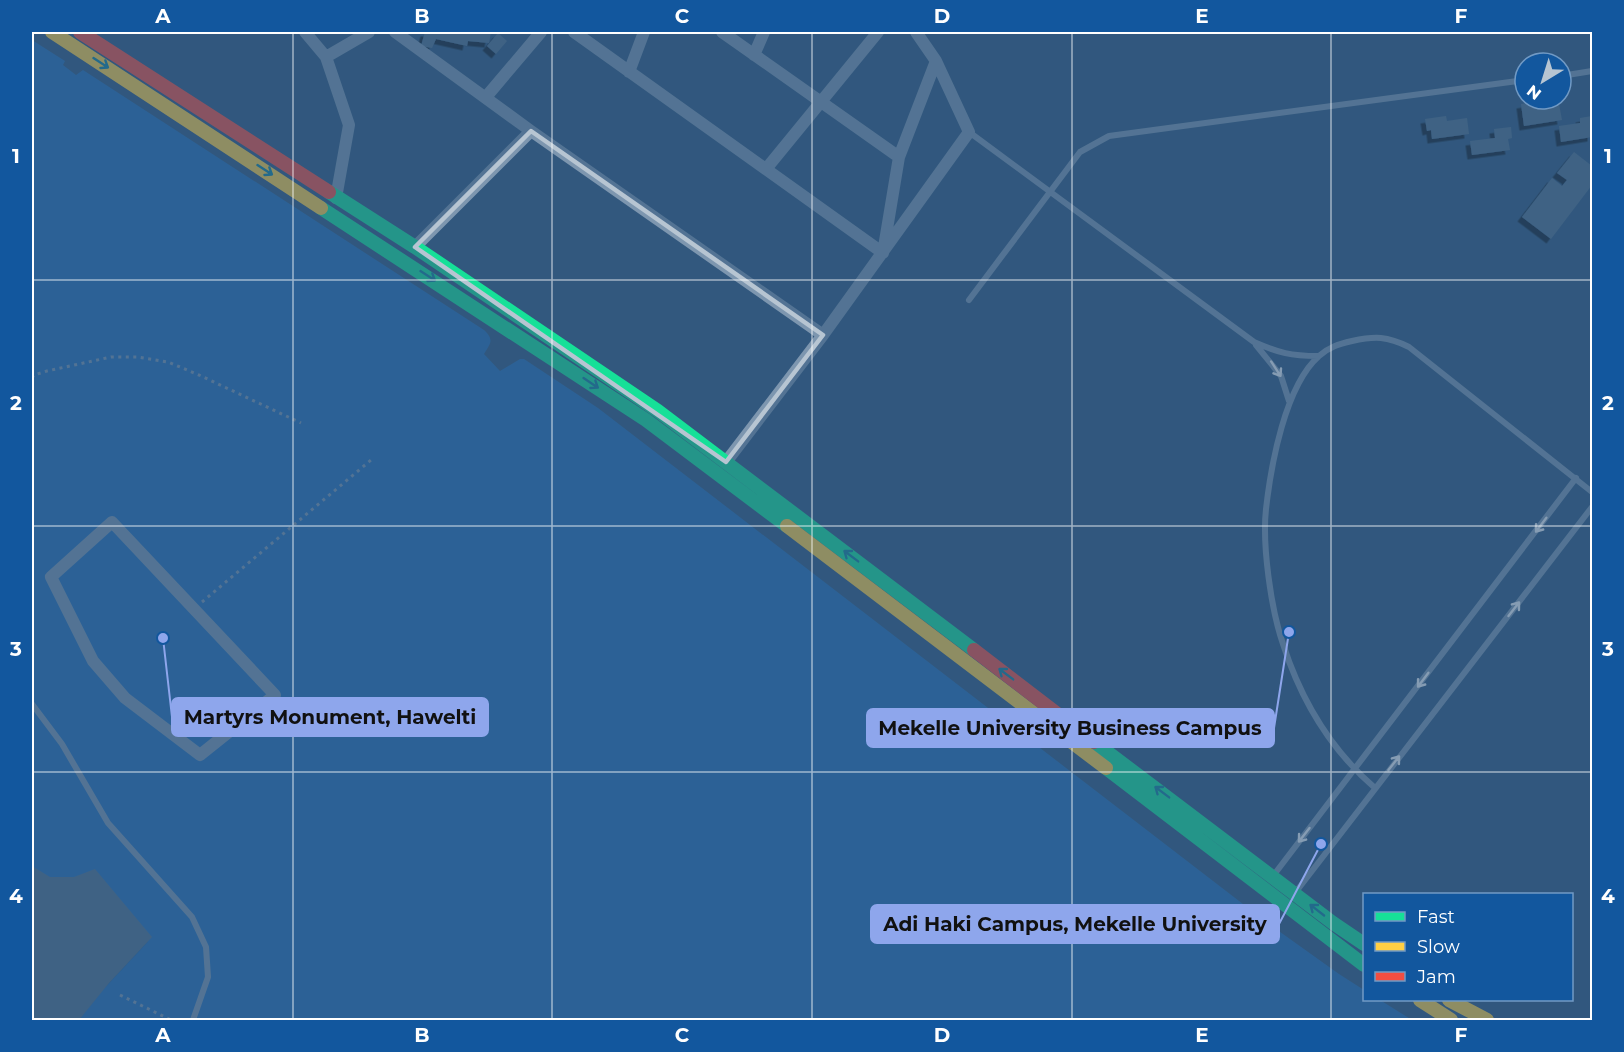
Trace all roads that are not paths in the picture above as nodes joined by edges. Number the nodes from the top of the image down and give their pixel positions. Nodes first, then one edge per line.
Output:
1 (52, 32) edge
2 (80, 32) edge
3 (305, 32) edge
4 (369, 32) edge
5 (395, 32) edge
6 (541, 32) edge
7 (574, 32) edge
8 (644, 32) edge
9 (722, 32) edge
10 (764, 32) edge
11 (878, 32) edge
12 (916, 32) edge
13 (754, 55) junction
14 (326, 57) junction
15 (936, 61) junction
16 (1593, 71) edge
17 (629, 72) junction
18 (1573, 74) edge
19 (1513, 82) edge
20 (486, 97) junction
21 (819, 102) junction
22 (531, 131) junction
23 (969, 132) junction
24 (899, 157) junction
25 (766, 169) junction
26 (1049, 190) junction
27 (336, 198) junction
28 (415, 246) junction
29 (883, 253) junction
30 (969, 300) dead end
31 (823, 335) junction
32 (1254, 342) junction
33 (1318, 356) junction
34 (1289, 401) junction
35 (726, 462) junction
36 (1576, 478) junction
37 (1591, 489) edge
38 (1593, 507) edge
39 (51, 577) joint
40 (32, 705) edge
41 (1354, 770) junction
42 (1375, 788) junction
43 (1273, 876) junction
44 (1295, 893) junction
45 (1363, 943) edge
46 (1363, 964) edge
47 (1423, 1001) edge
48 (1453, 1001) edge
49 (193, 1020) edge
50 (1451, 1020) edge
51 (1487, 1020) edge

1 -> 46 main road
2 - 27 main road
3 - 14 street
4 - 14 street
5 - 20 street
6 - 20 street
7 - 17 street
8 - 17 street
9 - 13 street
10 - 13 street
11 - 21 street
12 - 15 street
13 - 21 street
14 - 27 street
15 - 23 street
15 - 24 street
16 - 18 lane
17 - 25 street
19 - 26 lane
20 - 22 street
21 - 24 street
21 - 25 street
22 - 28 street
22 - 31 street
23 - 26 lane
23 - 29 street
24 - 29 street
25 - 29 street
26 - 30 lane
26 - 32 lane
27 - 28 main road
28 - 35 main road
29 - 31 street
31 - 35 street
32 - 33 lane
32 -> 34 lane
33 - 34 lane
33 - 36 lane
34 - 41 lane
43 -> 35 main road
36 - 37 lane
36 -> 41 lane
42 -> 38 lane
39 - 39 street
40 - 49 lane
41 - 42 lane
41 -> 43 lane
42 - 44 lane
43 - 44 main road
45 -> 44 main road
47 - 50 main road
48 - 51 main road

